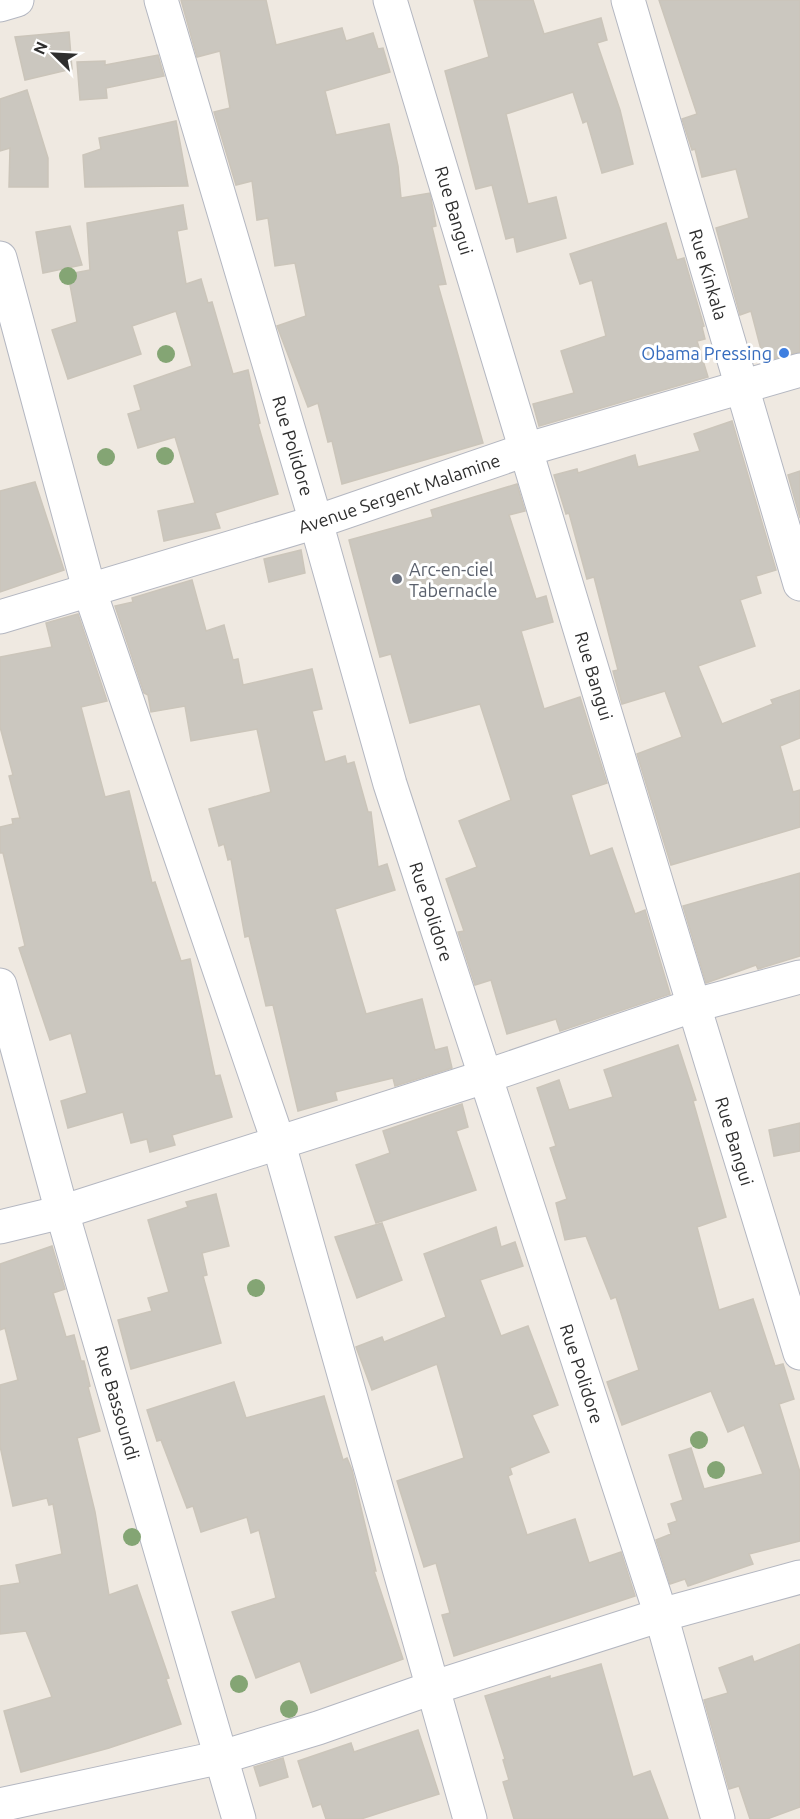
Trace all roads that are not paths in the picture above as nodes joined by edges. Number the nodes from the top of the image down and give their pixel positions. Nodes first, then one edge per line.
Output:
1 (17, 0) edge
2 (161, 0) edge
3 (390, 0) edge
4 (628, 0) edge
5 (0, 5) edge
6 (0, 258) edge
7 (800, 370) edge
8 (742, 386) junction
9 (528, 449) junction
10 (315, 522) junction
11 (800, 584) edge
12 (89, 589) junction
13 (0, 617) edge
14 (800, 977) edge
15 (0, 986) edge
16 (692, 1006) junction
17 (484, 1077) junction
18 (278, 1141) junction
19 (62, 1212) junction
20 (0, 1227) edge
21 (800, 1353) edge
22 (800, 1577) edge
23 (661, 1616) junction
24 (432, 1688) junction
25 (222, 1757) junction
26 (0, 1805) edge
27 (239, 1819) edge
28 (470, 1819) edge
29 (717, 1819) edge

1 - 5 street
2 - 10 street, Rue Polidore
3 - 9 street, Rue Bangui
4 - 8 street, Rue Kinkala
6 - 12 street
7 - 8 street, Avenue Sergent Malamine
8 - 9 street, Avenue Sergent Malamine
8 - 11 street, Rue Kinkala
9 - 10 street, Avenue Sergent Malamine
9 - 16 street, Rue Bangui
10 - 12 street, Avenue Sergent Malamine
10 - 17 street, Rue Polidore
12 - 13 street, Avenue Sergent Malamine
12 - 18 street
14 - 16 street
15 - 19 street, Rue Bassoundi
16 - 17 street
16 - 21 street, Rue Bangui
17 - 18 street
17 - 23 street, Rue Polidore
18 - 19 street
18 - 24 street
19 - 20 street
19 - 25 street, Rue Bassoundi
22 - 23 street
23 - 24 street
23 - 29 street, Rue Polidore
24 - 25 street
24 - 28 street
25 - 26 street
25 - 27 street, Rue Bassoundi

